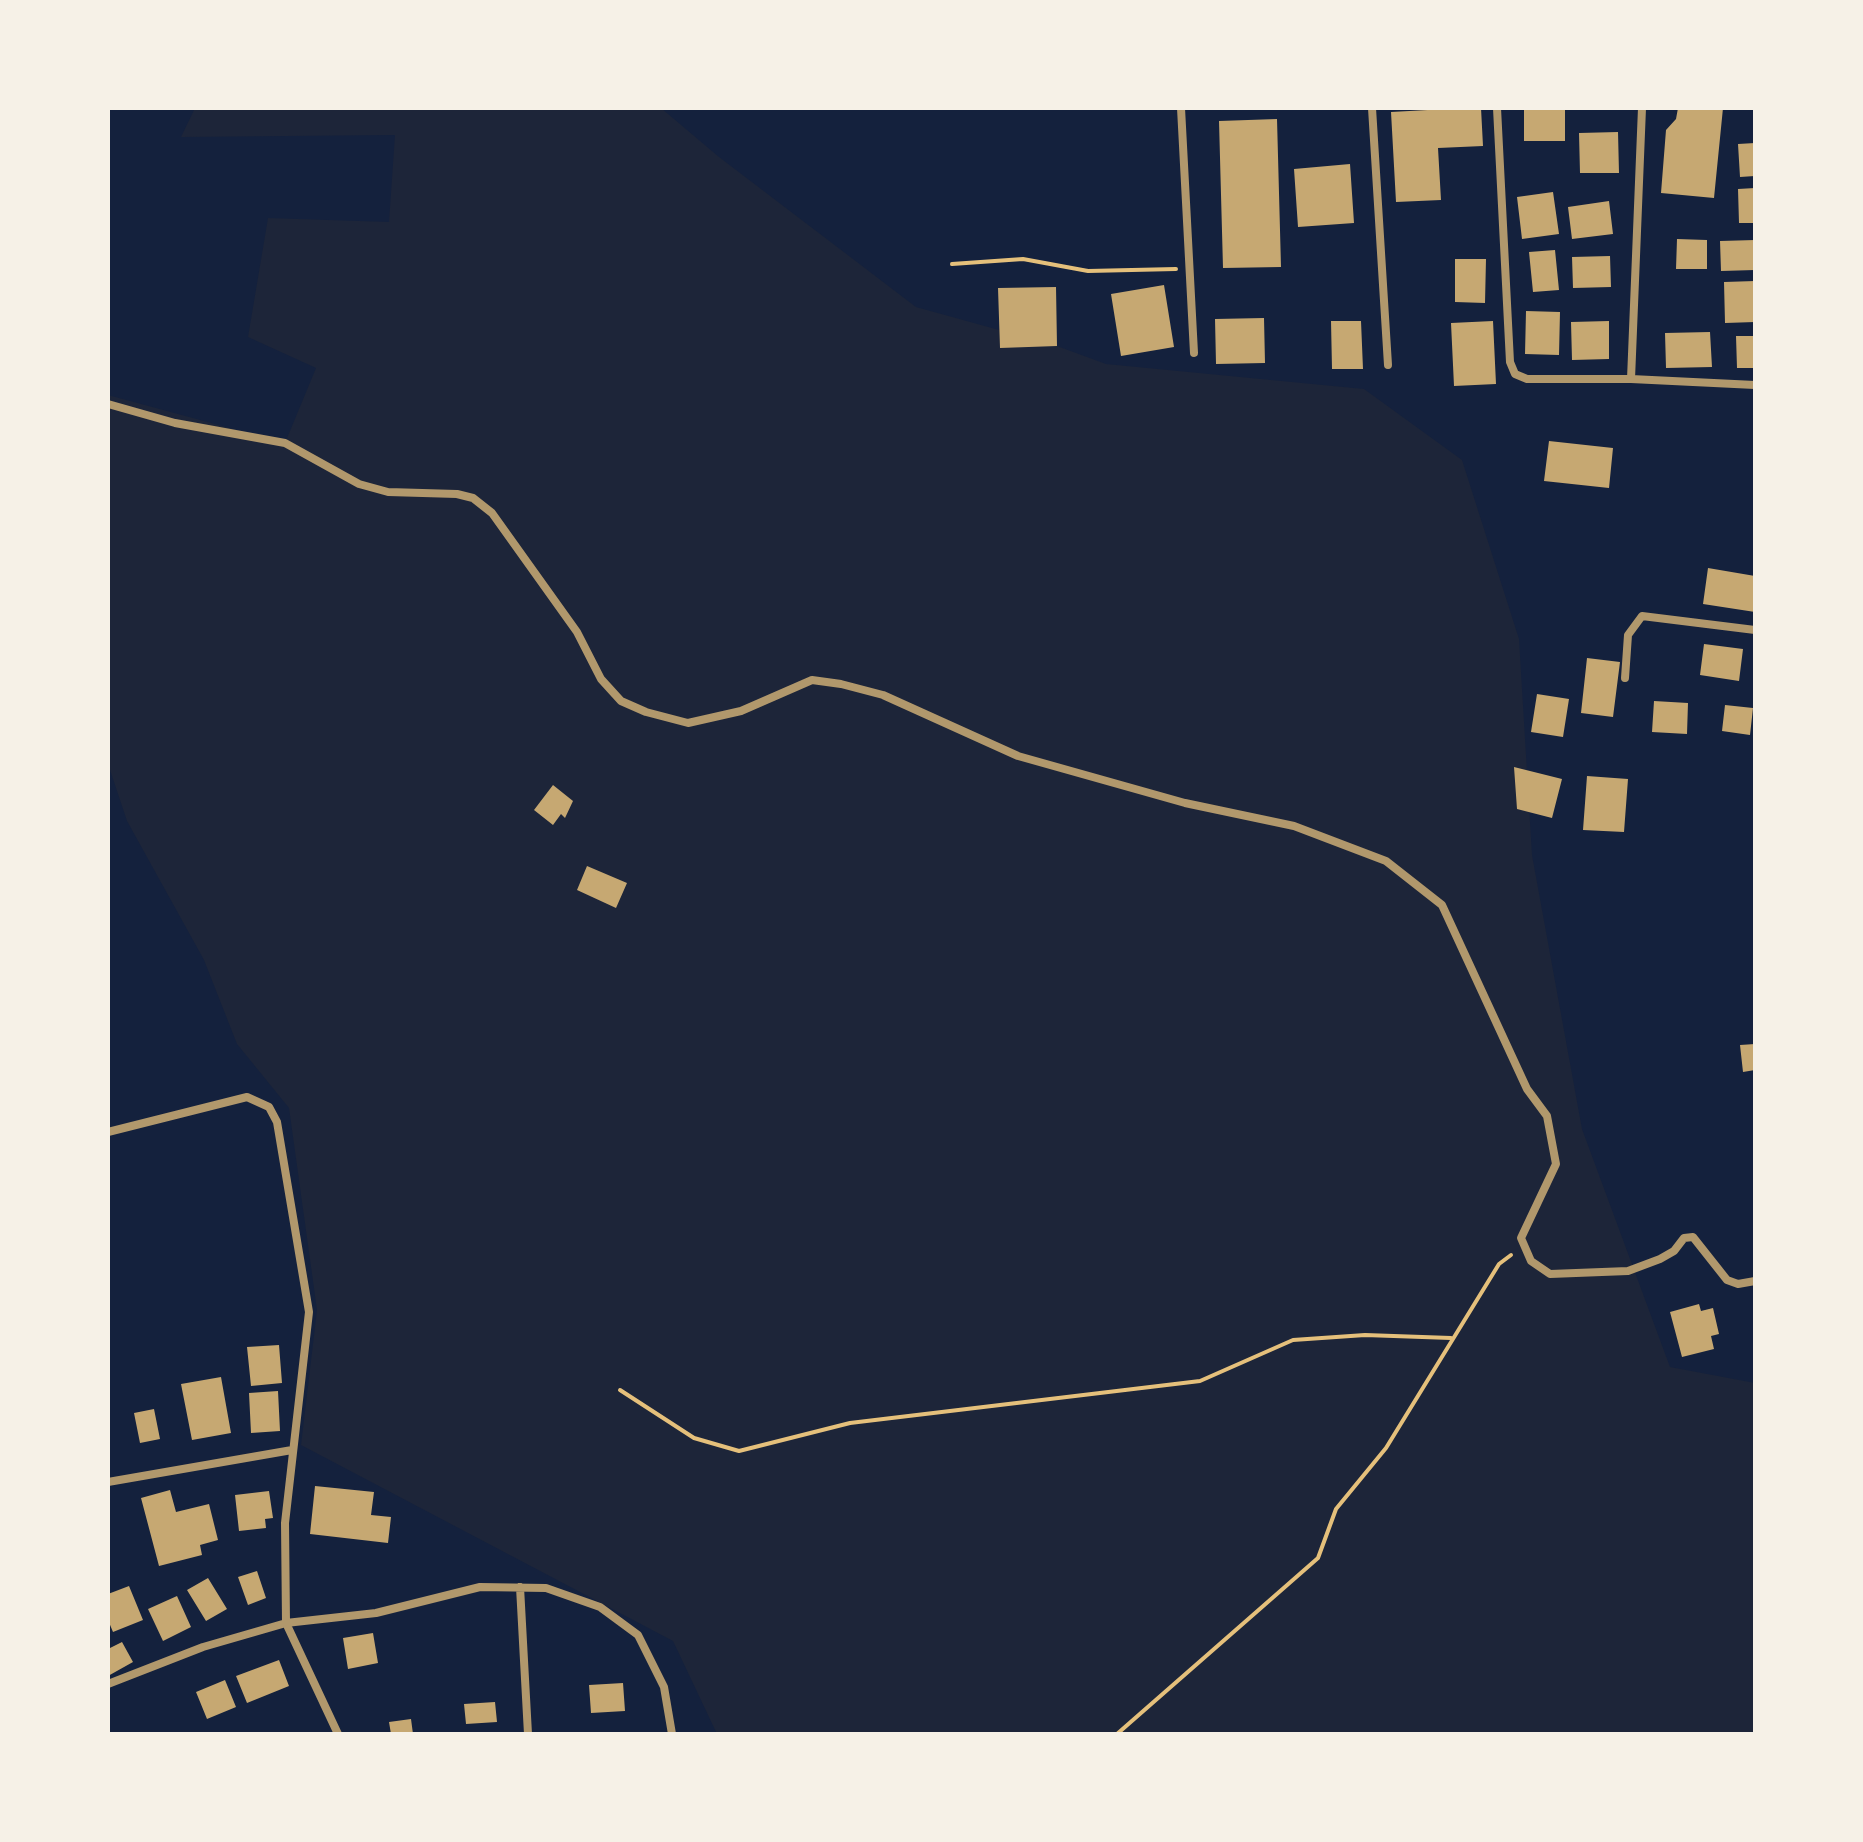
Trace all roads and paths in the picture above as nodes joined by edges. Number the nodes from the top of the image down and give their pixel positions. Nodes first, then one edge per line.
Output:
1 (1181, 108) edge
2 (1372, 108) edge
3 (1497, 108) edge
4 (1642, 108) edge
5 (952, 264) dead end
6 (1189, 268) junction
7 (1194, 353) dead end
8 (1388, 365) dead end
9 (1631, 379) junction
10 (1755, 385) edge
11 (108, 404) edge
12 (1755, 630) edge
13 (1625, 678) dead end
14 (108, 1132) edge
15 (1521, 1238) junction
16 (1755, 1281) edge
17 (1451, 1338) junction
18 (620, 1390) dead end
19 (292, 1450) junction
20 (108, 1482) edge
21 (520, 1587) junction
22 (286, 1623) junction
23 (108, 1684) edge
24 (338, 1734) edge
25 (528, 1734) edge
26 (672, 1734) edge
27 (1117, 1734) edge

1 - 6 street
2 - 8 street
3 - 9 street
4 - 9 street
5 - 6 path
6 - 7 street
9 - 10 street
11 - 15 street
12 - 13 street
14 - 19 street
15 - 16 street
15 - 17 path
17 - 18 path
17 - 27 path
19 - 20 street
19 - 22 street
21 - 22 street
21 - 25 street
21 - 26 street
22 - 23 street
22 - 24 street

